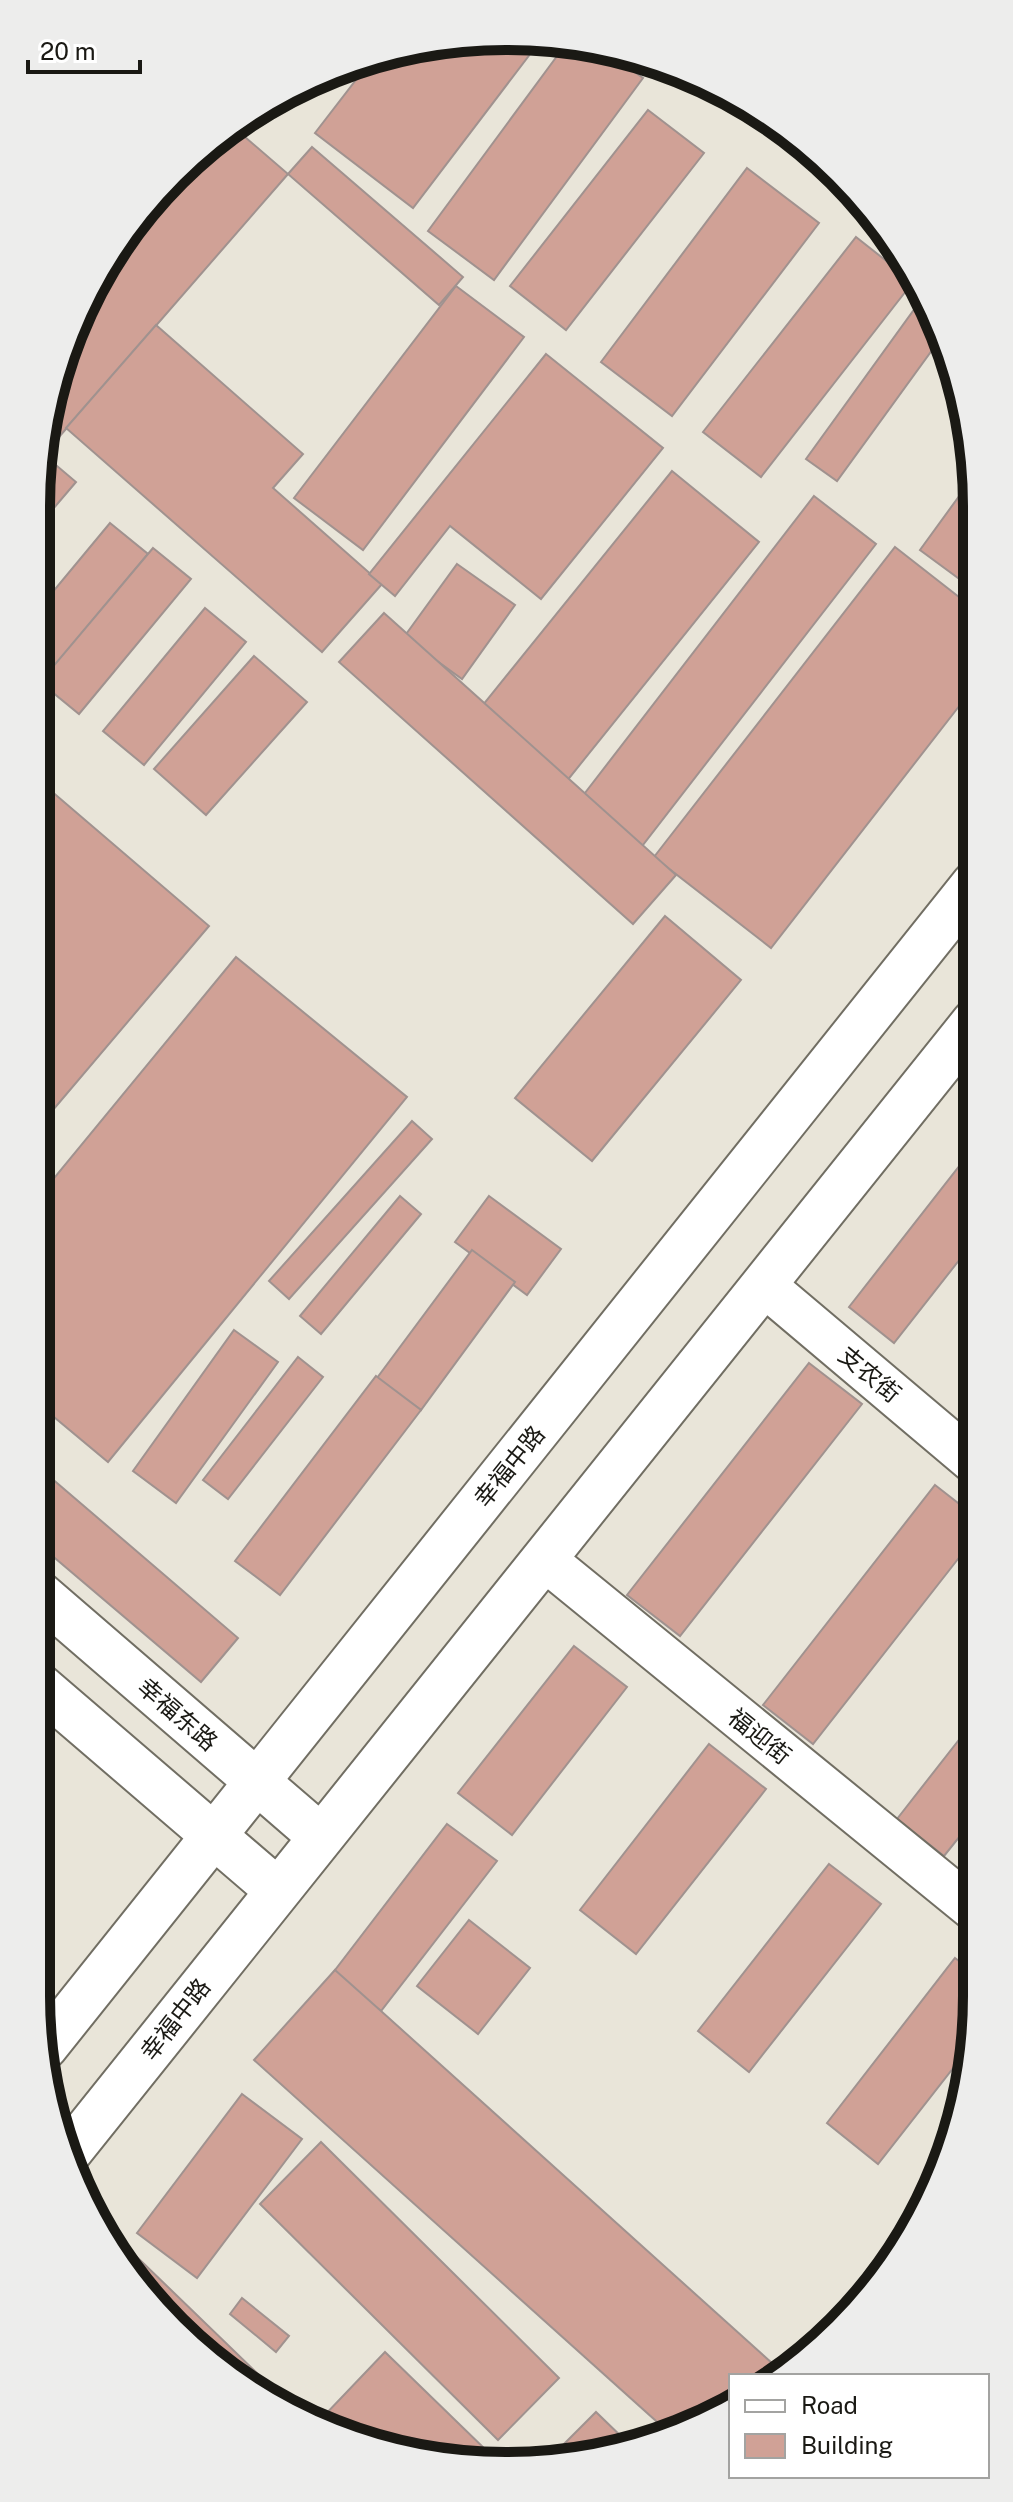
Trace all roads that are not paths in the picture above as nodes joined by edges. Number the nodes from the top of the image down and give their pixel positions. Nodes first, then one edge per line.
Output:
1 (963, 898) edge
2 (963, 1036) edge
3 (764, 1285) junction
4 (963, 1453) edge
5 (544, 1559) junction
6 (50, 1603) edge
7 (50, 1695) edge
8 (257, 1782) junction
9 (214, 1836) junction
10 (320, 1836) junction
11 (277, 1890) junction
12 (963, 1901) edge
13 (52, 2038) edge
14 (75, 2145) edge

1 - 8 street, 幸福中路
2 - 3 street, 幸福中路
3 - 4 street, 支农街
3 - 5 street, 幸福中路
5 - 10 street, 幸福中路
5 - 12 street, 福迎街
6 - 8 street, 幸福东路
7 - 9 street
8 - 9 street, 幸福中路
8 - 10 street, 幸福东路
9 - 11 street
9 - 13 street, 幸福中路
10 - 11 street, 幸福中路
11 - 14 street, 幸福中路

